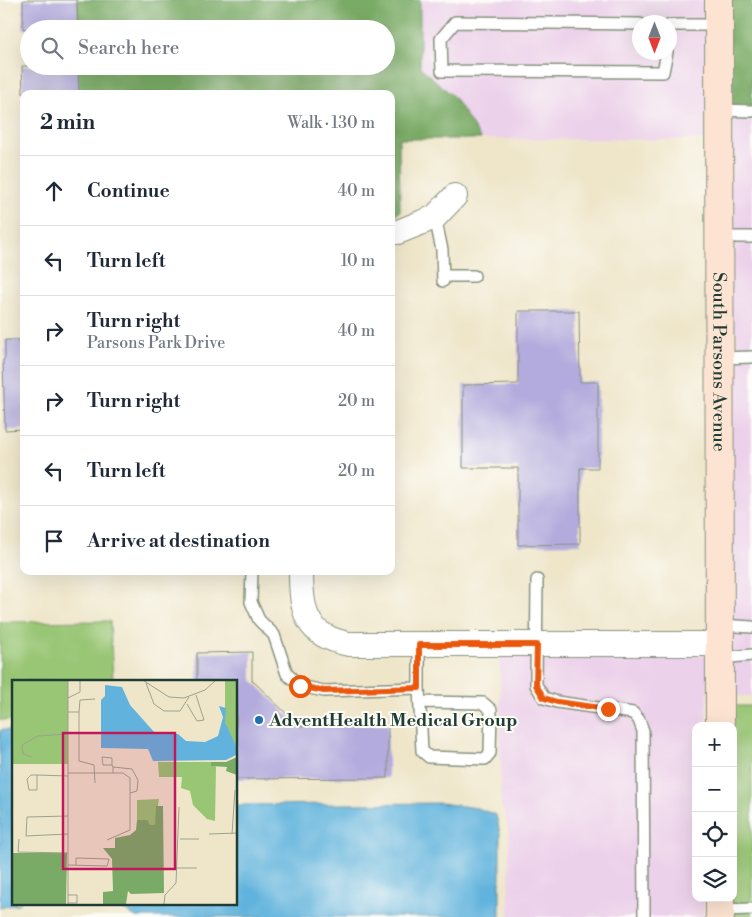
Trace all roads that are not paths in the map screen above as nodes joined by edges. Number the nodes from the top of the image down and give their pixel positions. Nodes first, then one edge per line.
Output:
1 (719, 13) edge
2 (677, 23) edge
3 (632, 24) edge
4 (666, 60) edge
5 (719, 110) junction
6 (752, 111) edge
7 (455, 196) dead end
8 (435, 216) junction
9 (395, 232) edge
10 (719, 237) junction
11 (752, 237) edge
12 (474, 276) dead end
13 (752, 357) edge
14 (719, 358) junction
15 (252, 575) edge
16 (301, 575) edge
17 (537, 580) dead end
18 (752, 627) edge
19 (720, 643) junction
20 (419, 645) junction
21 (537, 645) junction
22 (752, 655) edge
23 (419, 688) junction
24 (420, 702) junction
25 (720, 722) edge
26 (720, 908) edge
27 (752, 909) edge
28 (644, 917) edge

1 - 2 lane
1 - 5 street, South Parsons Avenue
3 - 4 lane
5 - 6 lane
5 - 10 street, South Parsons Avenue
7 - 8 street
8 - 9 street
8 - 12 lane
10 - 11 lane
10 - 14 street, South Parsons Avenue
13 - 14 lane
14 - 19 street, South Parsons Avenue
15 - 23 lane
16 - 20 street
17 - 21 lane
18 - 19 lane
19 - 21 street
19 - 22 lane
19 - 25 street, South Parsons Avenue
20 - 21 street
20 - 23 lane
21 - 28 lane
23 - 24 lane
24 - 24 lane
26 - 27 lane

